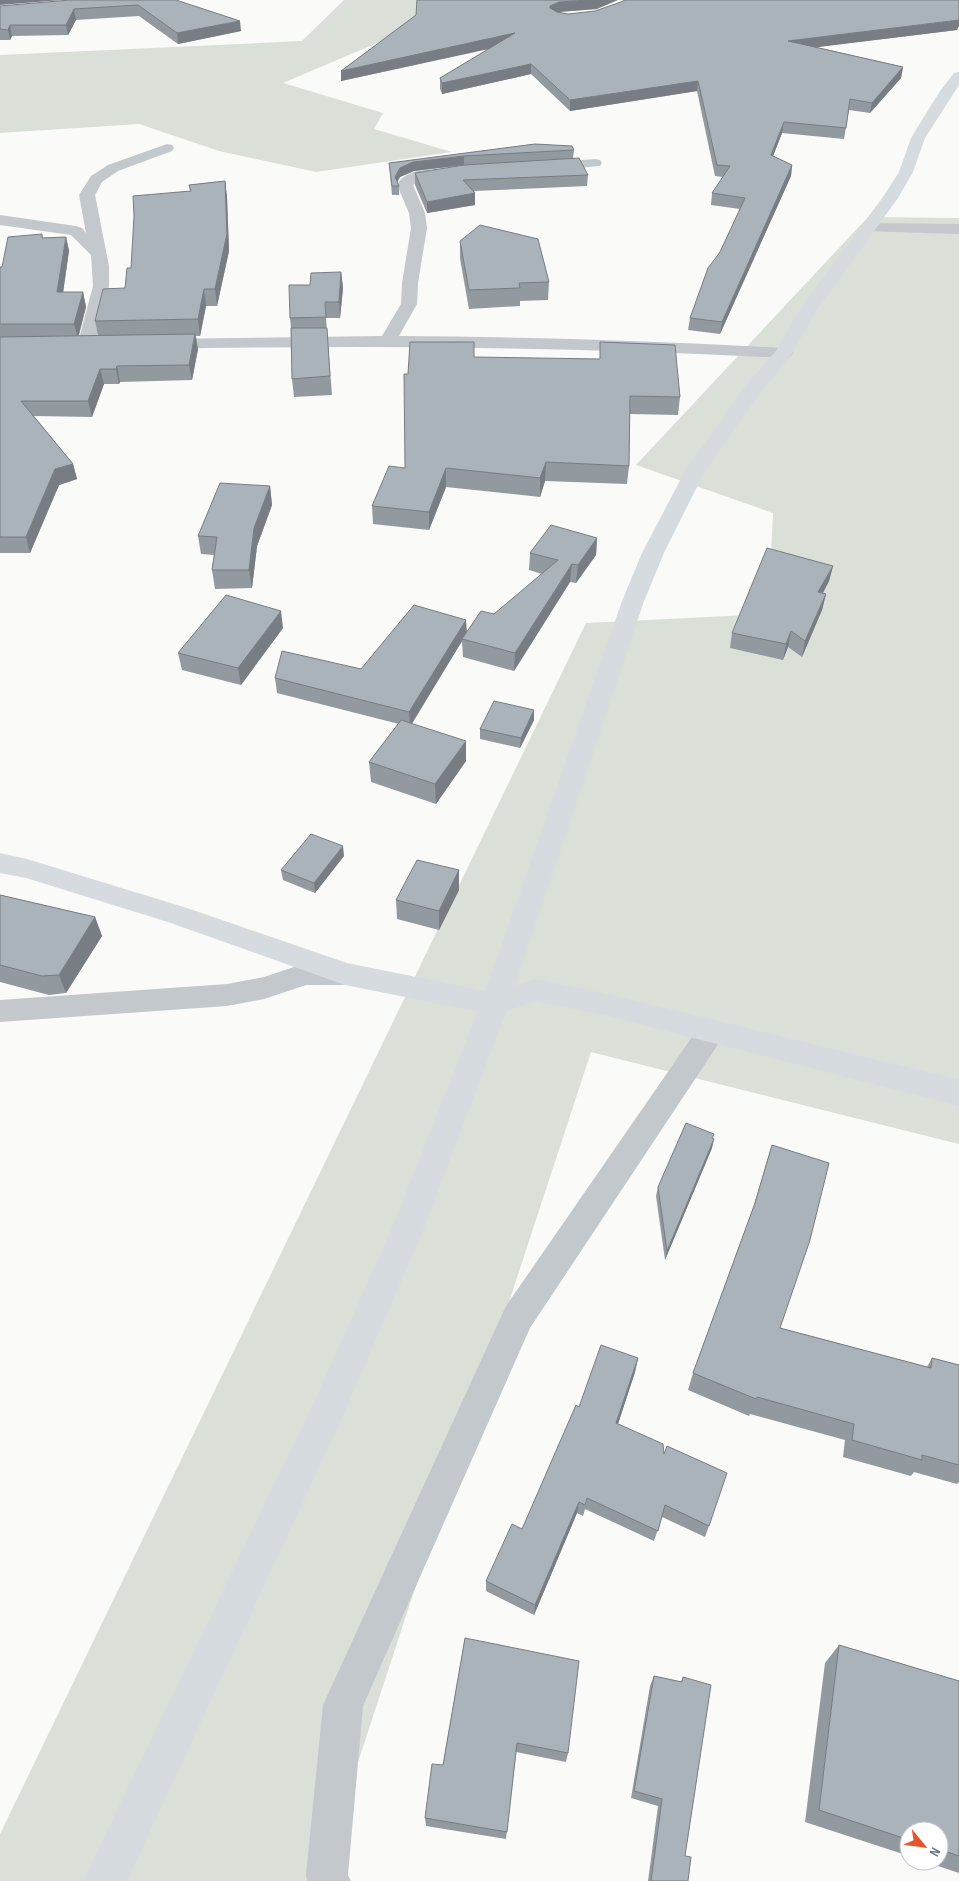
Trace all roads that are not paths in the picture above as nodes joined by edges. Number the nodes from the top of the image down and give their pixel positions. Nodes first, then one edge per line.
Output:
1 (959, 76) edge
2 (167, 148) dead end
3 (595, 163) dead end
4 (531, 168) edge
5 (464, 171) edge
6 (0, 220) edge
7 (868, 228) junction
8 (959, 229) edge
9 (98, 253) junction
10 (388, 342) junction
11 (144, 345) edge
12 (105, 346) edge
13 (784, 352) junction
14 (0, 863) edge
15 (345, 974) junction
16 (495, 1004) junction
17 (0, 1011) edge
18 (711, 1032) junction
19 (959, 1093) edge
20 (105, 1881) edge
21 (329, 1881) edge

1 - 7 street
2 - 9 street
3 - 4 street
5 - 10 street
6 - 9 street
7 - 8 street
7 - 13 street
9 - 12 street
10 - 11 street
10 - 13 street
13 - 16 street
14 - 15 street
15 - 16 street
15 - 17 street
16 - 18 street
16 - 20 street
18 - 19 street
18 - 21 street

